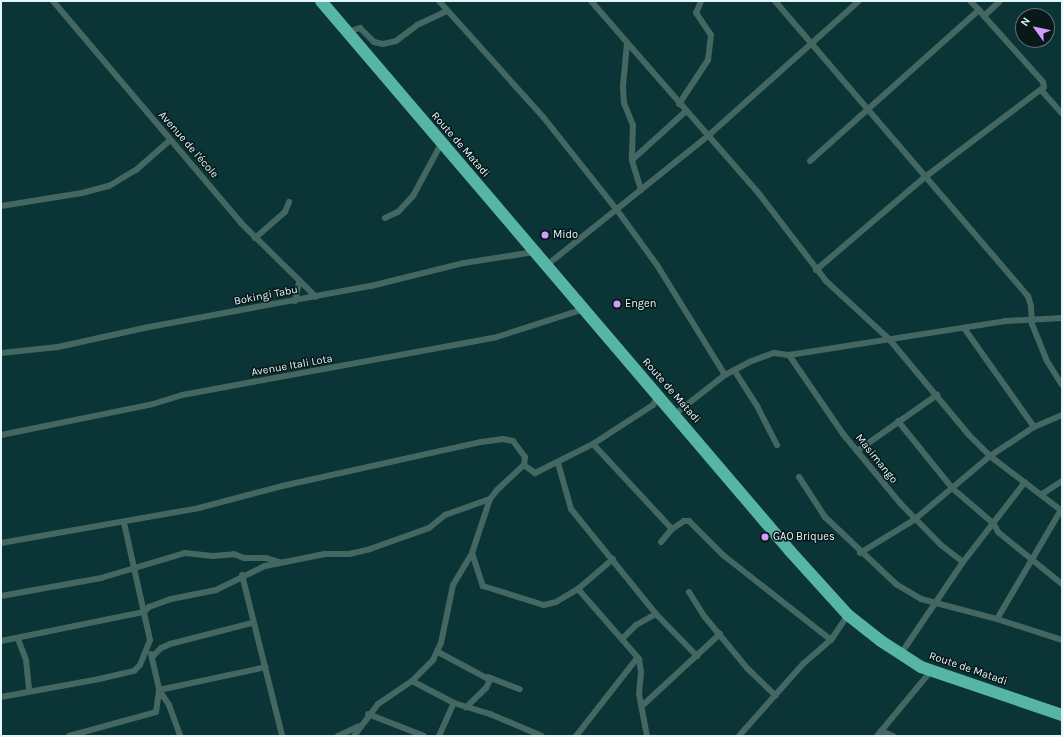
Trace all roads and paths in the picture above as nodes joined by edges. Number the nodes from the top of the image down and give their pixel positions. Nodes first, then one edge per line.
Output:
1 (53, 1) edge
2 (322, 1) edge
3 (439, 1) edge
4 (591, 1) edge
5 (701, 1) edge
6 (774, 1) edge
7 (859, 1) edge
8 (970, 1) edge
9 (1000, 1) edge
10 (980, 10) junction
11 (447, 11) junction
12 (984, 16) junction
13 (347, 32) junction
14 (627, 43) junction
15 (812, 44) junction
16 (1041, 90) junction
17 (679, 104) junction
18 (868, 108) junction
19 (686, 111) junction
20 (1062, 113) edge
21 (709, 136) junction
22 (169, 141) junction
23 (441, 144) junction
24 (632, 160) junction
25 (810, 161) dead end
26 (925, 176) junction
27 (641, 190) junction
28 (289, 202) dead end
29 (1, 206) edge
30 (617, 210) junction
31 (385, 218) dead end
32 (255, 238) junction
33 (534, 252) junction
34 (547, 265) junction
35 (816, 270) junction
36 (299, 282) junction
37 (316, 297) junction
38 (295, 301) junction
39 (584, 309) junction
40 (1062, 318) edge
41 (1033, 319) junction
42 (964, 328) junction
43 (889, 340) junction
44 (1, 353) edge
45 (789, 355) junction
46 (734, 370) junction
47 (725, 375) junction
48 (1062, 385) edge
49 (937, 395) junction
50 (658, 396) junction
51 (675, 414) junction
52 (1062, 415) edge
53 (898, 421) junction
54 (1034, 427) junction
55 (1, 435) edge
56 (592, 444) junction
57 (777, 445) dead end
58 (857, 451) junction
59 (990, 456) junction
60 (558, 463) junction
61 (524, 465) junction
62 (798, 477) dead end
63 (1062, 481) edge
64 (1025, 482) junction
65 (952, 488) junction
66 (1042, 494) junction
67 (490, 499) junction
68 (1062, 511) edge
69 (914, 520) junction
70 (124, 523) junction
71 (994, 524) junction
72 (672, 529) junction
73 (662, 542) dead end
74 (1, 543) edge
75 (472, 553) junction
76 (860, 553) junction
77 (613, 559) junction
78 (1032, 559) junction
79 (281, 562) junction
80 (963, 562) junction
81 (135, 568) junction
82 (242, 575) junction
83 (1062, 584) edge
84 (578, 589) junction
85 (689, 592) dead end
86 (1, 596) edge
87 (934, 603) junction
88 (144, 612) junction
89 (656, 614) junction
90 (848, 615) junction
91 (997, 619) junction
92 (252, 623) junction
93 (720, 634) junction
94 (18, 638) junction
95 (623, 638) junction
96 (830, 640) junction
97 (1062, 640) edge
98 (1, 641) edge
99 (148, 647) junction
100 (438, 652) junction
101 (900, 655) junction
102 (697, 656) junction
103 (152, 657) junction
104 (638, 657) junction
105 (266, 667) junction
106 (931, 671) junction
107 (488, 677) junction
108 (412, 681) junction
109 (520, 689) dead end
110 (159, 690) junction
111 (29, 691) junction
112 (776, 696) junction
113 (1, 697) edge
114 (454, 703) junction
115 (643, 705) junction
116 (466, 707) junction
117 (368, 714) junction
118 (1062, 715) edge
119 (359, 726) junction
120 (879, 734) edge
121 (69, 736) edge
122 (180, 736) edge
123 (282, 736) edge
124 (338, 736) edge
125 (354, 736) edge
126 (424, 736) edge
127 (439, 736) edge
128 (542, 736) edge
129 (576, 736) edge
130 (647, 736) edge
131 (739, 736) edge
132 (893, 736) edge

1 - 22 street, Avenue de l'école
2 - 13 highway, Route de Matadi
3 - 11 street
4 - 14 street
5 - 17 street
6 - 15 street
7 - 15 street
8 - 10 street
9 - 12 street
10 - 12 street
10 - 18 street
11 - 13 street
11 - 30 street
12 - 16 street
13 - 23 highway, Route de Matadi
14 - 17 street
14 - 24 street
15 - 18 street
15 - 21 street
16 - 20 street
16 - 26 street
17 - 19 street
18 - 25 street
18 - 26 street
19 - 21 street
19 - 24 street
21 - 27 street
21 - 35 street
22 - 29 street
22 - 32 street, Avenue de l'école
23 - 31 street
23 - 33 highway, Route de Matadi
24 - 27 street
26 - 35 street
26 - 41 street
27 - 30 street
28 - 32 street
30 - 34 street
30 - 47 street
32 - 36 street, Avenue de l'école
33 - 34 highway, Route de Matadi
33 - 37 street, Bokingi Tabu
34 - 39 highway, Route de Matadi
35 - 43 street
36 - 37 street, Avenue de l'école
36 - 38 street
37 - 38 street, Bokingi Tabu
38 - 44 street, Bokingi Tabu
39 - 50 highway, Route de Matadi
39 - 55 street, Avenue Itali Lota
40 - 41 street
41 - 42 street
41 - 48 street
42 - 43 street
42 - 54 street
43 - 45 street
43 - 49 street
45 - 46 street
45 - 58 street, Masimango
46 - 47 street
46 - 57 street
47 - 51 street
49 - 53 street
49 - 59 street
50 - 51 highway, Route de Matadi
50 - 56 street
51 - 90 highway, Route de Matadi
52 - 54 street
53 - 58 street
53 - 65 street
54 - 59 street
56 - 60 street
56 - 72 street
58 - 69 street, Masimango
59 - 64 street
59 - 65 street
60 - 61 street
60 - 77 street
61 - 67 street
61 - 70 street
62 - 76 street
63 - 66 street
64 - 66 street
64 - 71 street
65 - 69 street
65 - 71 street
66 - 68 street
67 - 75 street
67 - 79 street
68 - 78 street
69 - 76 street
69 - 80 street, Masimango
70 - 74 street
70 - 81 street
71 - 78 street
71 - 80 street
72 - 73 street
72 - 96 street
75 - 84 street
75 - 100 street
76 - 87 street
77 - 84 street
77 - 89 street
78 - 83 street
78 - 91 street
79 - 81 street
79 - 82 street
80 - 87 street
81 - 86 street
81 - 88 street
82 - 88 street
82 - 92 street
84 - 95 street
85 - 93 street
87 - 91 street
87 - 101 street
88 - 94 street
88 - 99 street
89 - 95 street
89 - 102 street
90 - 96 street
90 - 101 highway, Route de Matadi
91 - 97 street
92 - 103 street
92 - 105 street
93 - 102 street
93 - 112 street
94 - 98 street
94 - 111 street
95 - 104 street
96 - 112 street
99 - 103 street
99 - 111 street
100 - 107 street
100 - 108 street
101 - 106 highway, Route de Matadi
102 - 115 street
103 - 110 street
104 - 115 street
104 - 129 street
105 - 110 street
105 - 123 street
106 - 118 highway, Route de Matadi
106 - 120 street
107 - 109 street
107 - 116 street
108 - 114 street
108 - 117 street
110 - 121 street
110 - 122 street
111 - 113 street
112 - 131 street
114 - 116 street
114 - 127 street
115 - 130 street
116 - 128 street
117 - 119 street
117 - 126 street
119 - 124 street
119 - 125 street
120 - 132 street

